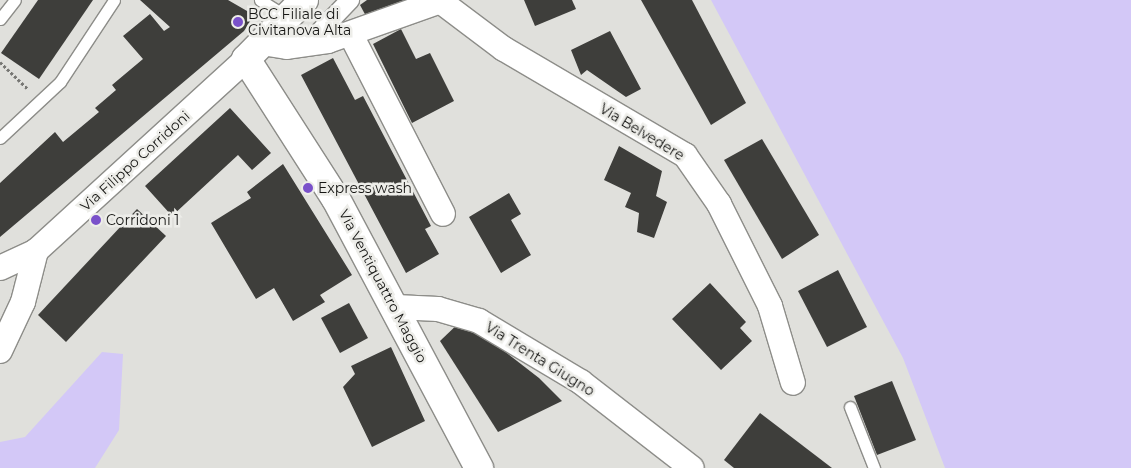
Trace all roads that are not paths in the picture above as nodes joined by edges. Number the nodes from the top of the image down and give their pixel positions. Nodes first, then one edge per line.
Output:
1 (15, 0) edge
2 (114, 0) edge
3 (260, 0) edge
4 (350, 0) edge
5 (442, 0) edge
6 (299, 4) edge
7 (0, 19) edge
8 (351, 35) junction
9 (306, 46) junction
10 (254, 51) junction
11 (0, 138) edge
12 (443, 214) dead end
13 (36, 251) junction
14 (0, 268) edge
15 (396, 306) junction
16 (0, 350) edge
17 (792, 383) dead end
18 (850, 406) dead end
19 (479, 468) edge
20 (692, 468) edge
21 (874, 468) edge

1 - 7 lane
2 - 11 lane
3 - 6 lane
4 - 9 street
5 - 8 street
5 - 17 street, Via Belvedere
6 - 10 main road
8 - 9 street
8 - 12 street
9 - 10 street
10 - 13 street, Via Filippo Corridoni
10 - 15 main road, Via Ventiquattro Maggio
13 - 14 street, Via Filippo Corridoni
13 - 16 street
15 - 19 main road, Via Ventiquattro Maggio
15 - 20 street, Via Trenta Giugno
18 - 21 lane

